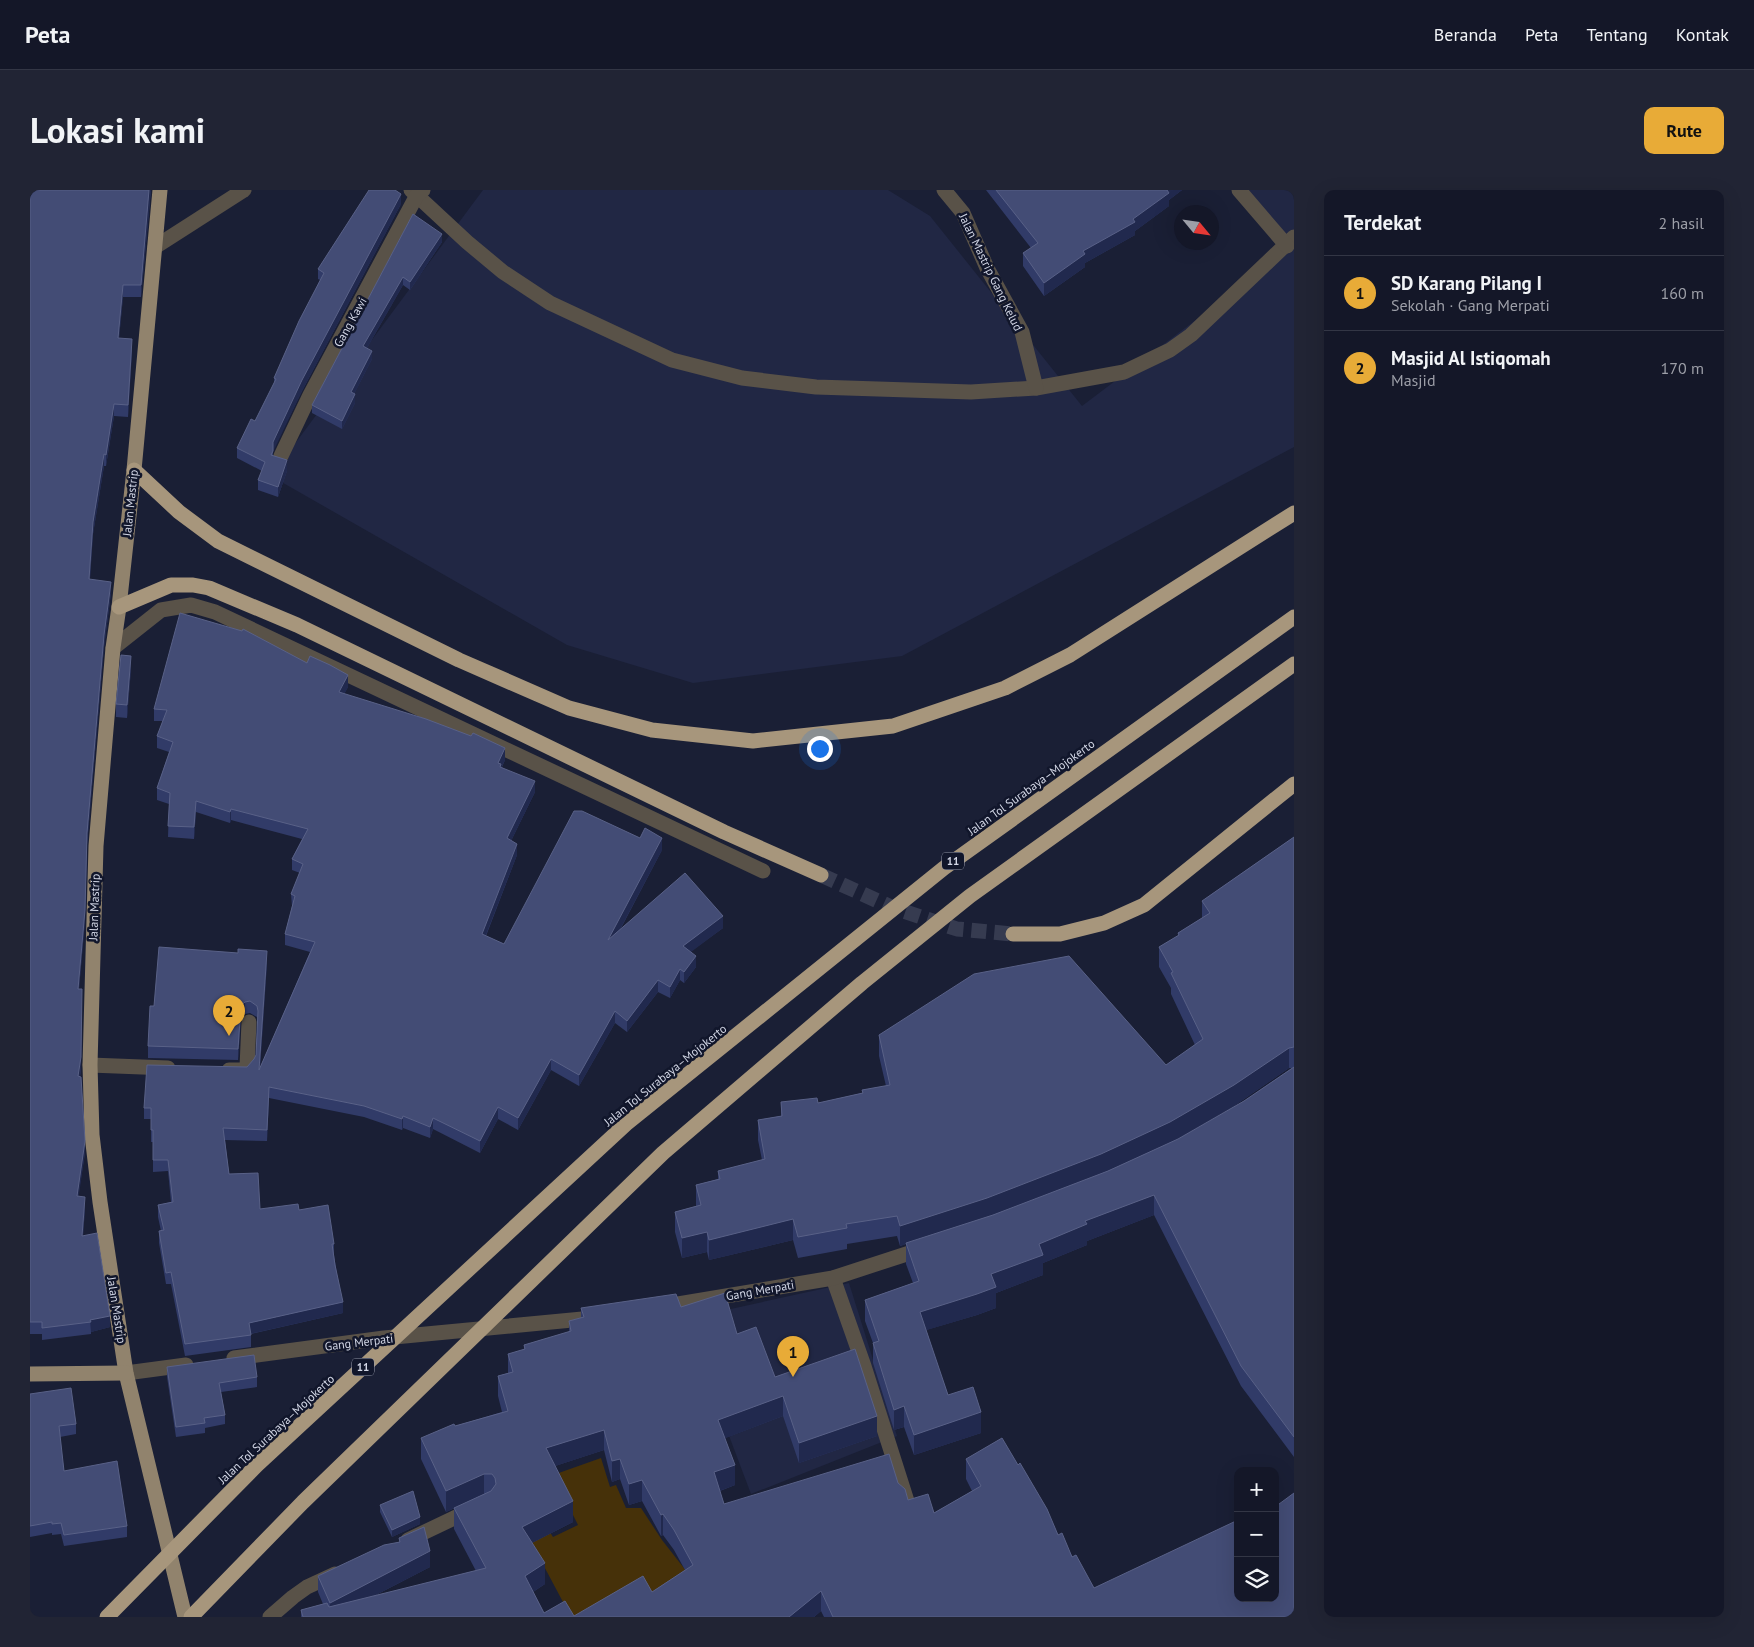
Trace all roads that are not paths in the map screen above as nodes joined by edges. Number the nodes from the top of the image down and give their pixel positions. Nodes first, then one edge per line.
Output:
1 (160, 190) edge
2 (244, 190) edge
3 (944, 190) edge
4 (1239, 190) edge
5 (417, 192) edge
6 (1290, 242) edge
7 (155, 247) junction
8 (1036, 388) junction
9 (281, 456) edge
10 (134, 470) junction
11 (1294, 514) edge
12 (120, 607) junction
13 (1294, 617) edge
14 (113, 648) junction
15 (1294, 664) edge
16 (1294, 784) edge
17 (763, 871) dead end
18 (821, 875) tunnel mouth
19 (1012, 934) tunnel mouth
20 (249, 1022) dead end
21 (90, 1065) junction
22 (185, 1068) edge
23 (214, 1069) edge
24 (934, 1245) edge
25 (833, 1278) junction
26 (646, 1310) edge
27 (607, 1316) edge
28 (222, 1360) edge
29 (202, 1362) edge
30 (126, 1373) junction
31 (30, 1374) edge
32 (907, 1501) edge
33 (487, 1503) edge
34 (397, 1545) edge
35 (352, 1566) edge
36 (107, 1617) edge
37 (185, 1617) edge
38 (191, 1617) edge
39 (270, 1617) edge

1 - 7 main road, Jalan Mastrip
2 - 7 street
3 - 8 street, Jalan Mastrip Gang Kelud
4 - 6 street
5 - 8 street
5 - 9 street, Gang Kawi
6 - 8 street
7 - 10 main road, Jalan Mastrip
10 - 11 highway
10 - 12 main road, Jalan Mastrip
12 - 14 main road, Jalan Mastrip
12 - 18 highway
13 - 36 highway, Jalan Tol Surabaya–Mojokerto / 11
14 - 17 street
14 - 21 main road, Jalan Mastrip
15 - 38 highway
16 - 19 highway
20 - 23 street
21 - 22 street
21 - 30 main road, Jalan Mastrip
24 - 25 street, Gang Merpati
25 - 26 street, Gang Merpati
25 - 32 street
27 - 28 street, Gang Merpati
29 - 30 street
30 - 31 main road
30 - 37 main road, Jalan Mastrip
33 - 34 street
35 - 39 street

